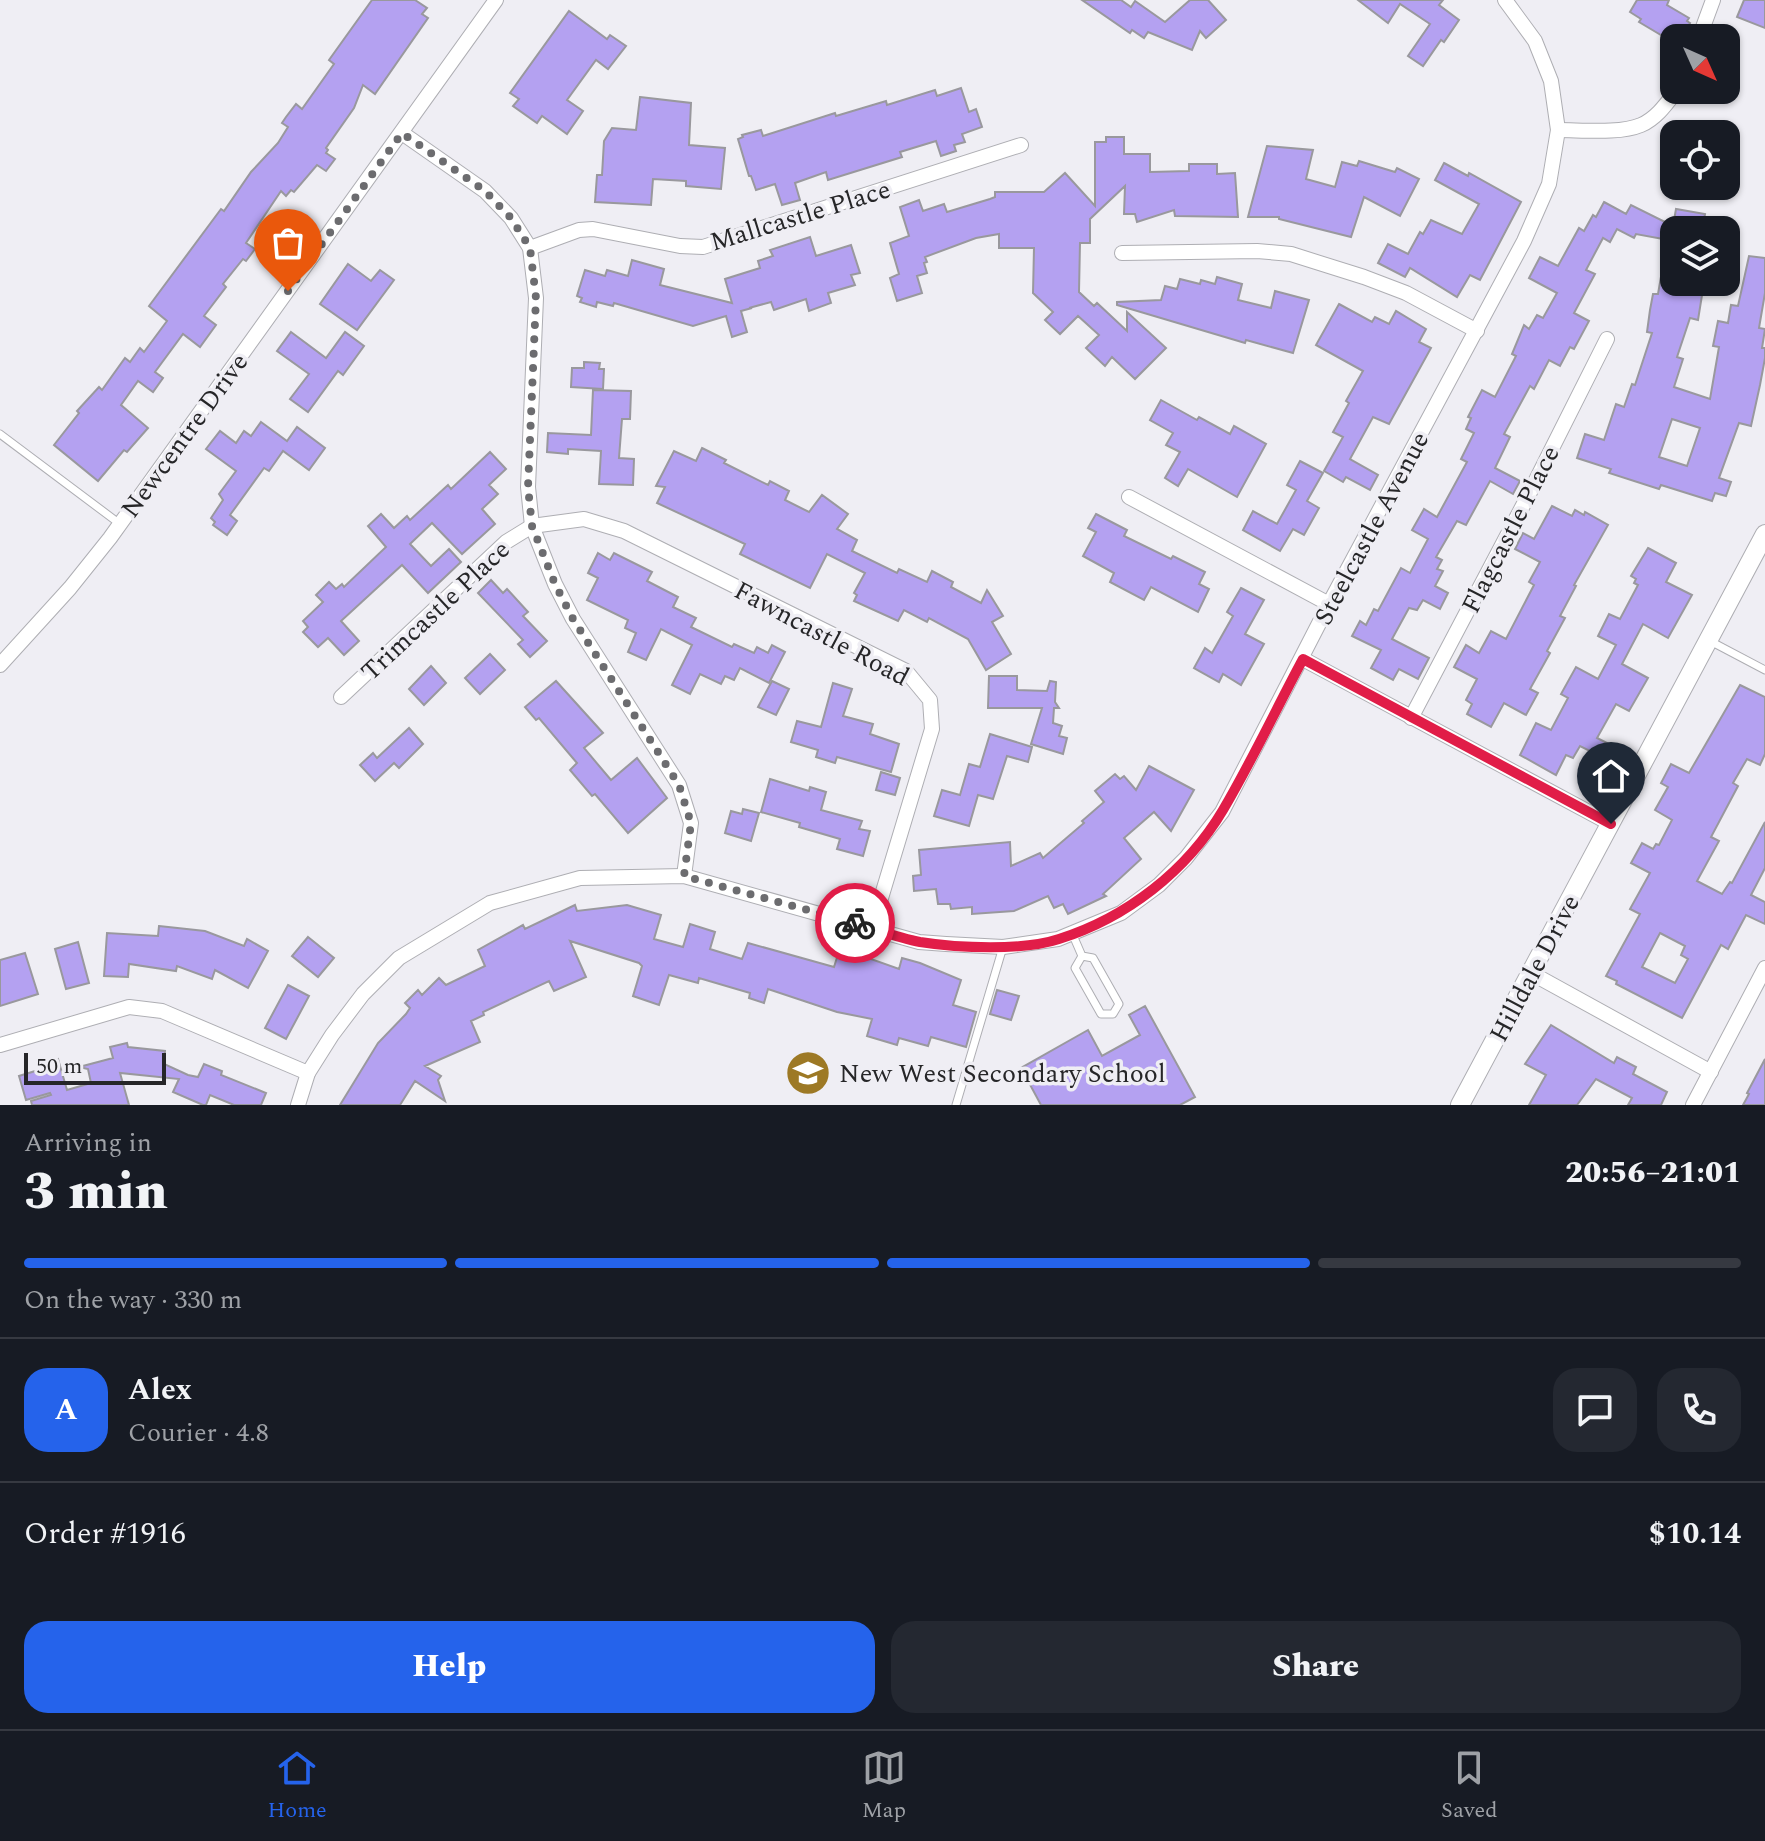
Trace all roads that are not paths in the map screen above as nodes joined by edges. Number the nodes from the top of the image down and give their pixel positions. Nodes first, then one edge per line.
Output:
1 (496, 0) edge
2 (1505, 0) edge
3 (1713, 0) edge
4 (1704, 24) edge
5 (1666, 104) edge
6 (1558, 130) junction
7 (402, 133) junction
8 (1021, 145) dead end
9 (530, 248) junction
10 (1122, 253) dead end
11 (1477, 331) junction
12 (1607, 339) dead end
13 (0, 434) edge
14 (1129, 497) dead end
15 (120, 524) junction
16 (532, 526) junction
17 (1765, 534) edge
18 (1329, 604) junction
19 (1708, 640) junction
20 (1303, 659) junction
21 (0, 665) edge
22 (1765, 670) edge
23 (341, 697) dead end
24 (1411, 718) junction
25 (1611, 824) junction
26 (684, 876) junction
27 (872, 928) junction
28 (1072, 933) junction
29 (1003, 947) junction
30 (1082, 956) junction
31 (1765, 968) edge
32 (1531, 973) junction
33 (0, 1045) edge
34 (1711, 1072) junction
35 (308, 1073) junction
36 (298, 1105) edge
37 (956, 1105) edge
38 (1460, 1105) edge
39 (1693, 1105) edge

1 - 7 street, Newcentre Drive
2 - 6 street, Steelcastle Avenue
3 - 4 street
5 - 6 street
6 - 11 street, Steelcastle Avenue
7 - 9 street
7 - 15 street, Newcentre Drive
8 - 9 street, Mallcastle Place
9 - 16 street
10 - 11 street
11 - 18 street, Steelcastle Avenue
12 - 24 street, Flagcastle Place
13 - 15 lane
14 - 18 street
15 - 21 street, Newcentre Drive
16 - 23 street, Trimcastle Place
16 - 26 street
16 - 27 street, Fawncastle Road
17 - 19 street, Hilldale Drive
18 - 20 street, Steelcastle Avenue
19 - 22 lane
19 - 25 street, Hilldale Drive
20 - 24 street
20 - 28 street, Steelcastle Avenue
24 - 25 street
25 - 32 street, Hilldale Drive
26 - 27 street, Steelcastle Avenue
26 - 35 street, Steelcastle Avenue
27 - 29 street, Steelcastle Avenue
28 - 29 street, Steelcastle Avenue
28 - 30 lane
29 - 37 lane
30 - 30 lane
31 - 34 street
32 - 34 street
32 - 38 street, Hilldale Drive
33 - 35 street
34 - 39 street
35 - 36 street, Steelcastle Avenue

